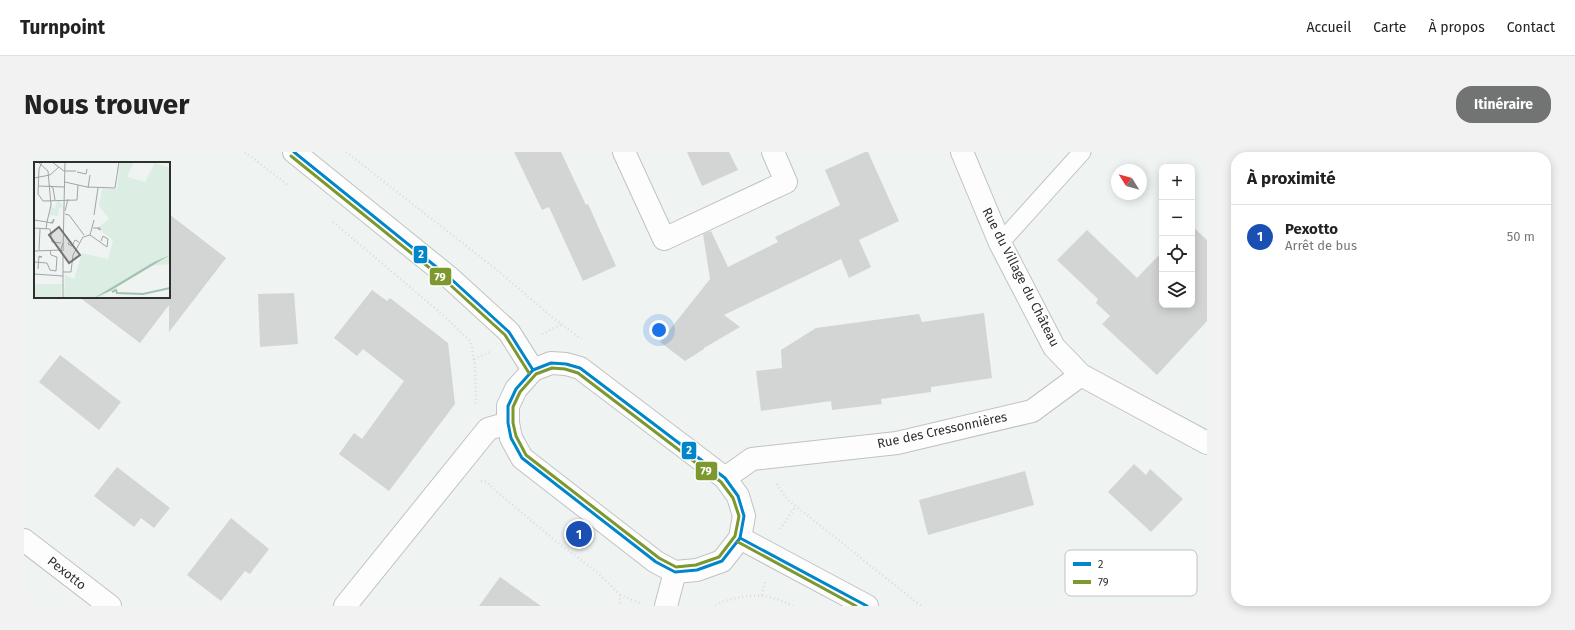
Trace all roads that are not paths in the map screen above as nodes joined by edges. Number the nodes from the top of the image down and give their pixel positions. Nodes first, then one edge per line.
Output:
1 (294, 152) edge
2 (624, 152) edge
3 (773, 152) edge
4 (962, 152) edge
5 (1082, 152) edge
6 (1000, 242) junction
7 (533, 370) junction
8 (1081, 375) junction
9 (508, 423) junction
10 (1207, 443) edge
11 (725, 478) junction
12 (740, 538) junction
13 (24, 540) edge
14 (675, 572) junction
15 (110, 606) edge
16 (345, 606) edge
17 (666, 606) edge
18 (867, 606) edge

1 - 7 street
2 - 3 street
4 - 6 street, Rue du Village du Château
5 - 6 lane
6 - 8 street, Rue du Village du Château
7 - 9 street
7 - 11 street
8 - 10 street, Rue du Village du Château
8 - 11 street, Rue des Cressonnières
9 - 14 street
9 - 16 street
11 - 12 street
12 - 14 street
12 - 18 street
13 - 15 street, Pexotto
14 - 17 street

